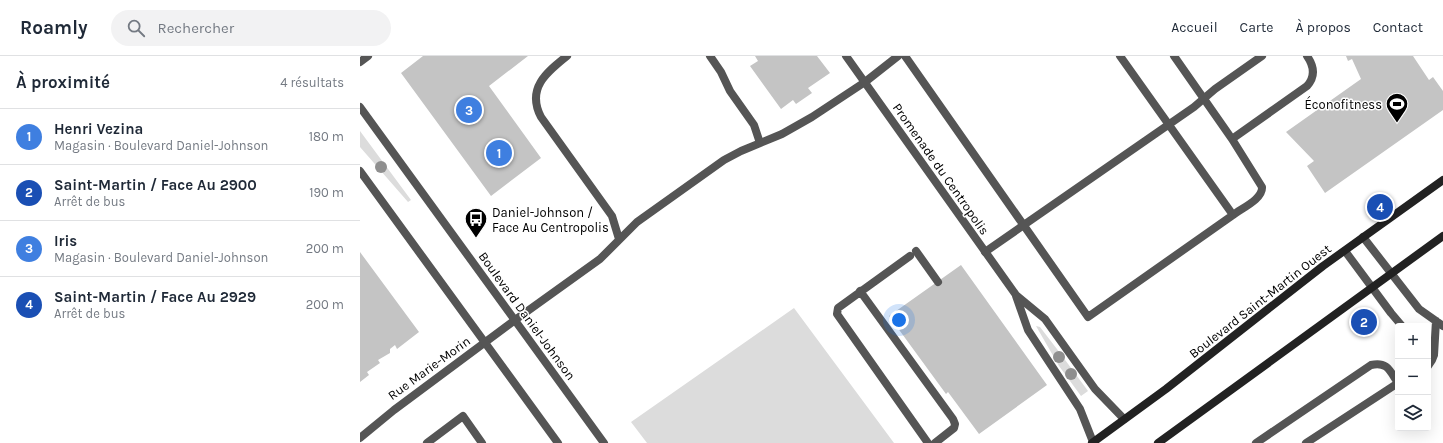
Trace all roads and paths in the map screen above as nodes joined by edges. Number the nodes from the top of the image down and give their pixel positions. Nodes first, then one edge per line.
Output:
1 (368, 56) edge
2 (568, 56) edge
3 (710, 56) edge
4 (846, 56) edge
5 (898, 56) edge
6 (905, 56) edge
7 (1120, 56) edge
8 (1174, 56) edge
9 (1262, 56) edge
10 (1307, 56) edge
11 (360, 62) edge
12 (865, 82) junction
13 (1204, 99) junction
14 (360, 107) edge
15 (1168, 124) junction
16 (1232, 139) junction
17 (760, 143) junction
18 (360, 171) edge
19 (1443, 180) edge
20 (1233, 214) junction
21 (1024, 225) junction
22 (1443, 236) edge
23 (1363, 237) junction
24 (619, 239) junction
25 (1345, 251) junction
26 (985, 252) junction
27 (1391, 274) junction
28 (938, 282) dead end
29 (1372, 287) junction
30 (860, 291) junction
31 (1016, 295) junction
32 (515, 320) junction
33 (1399, 323) edge
34 (1437, 328) edge
35 (485, 342) junction
36 (1431, 362) edge
37 (1395, 379) edge
38 (1395, 385) edge
39 (1124, 419) junction
40 (360, 438) edge
41 (427, 443) edge
42 (482, 443) edge
43 (558, 443) edge
44 (604, 443) edge
45 (928, 443) edge
46 (935, 443) edge
47 (1093, 443) edge
48 (1158, 443) edge
49 (1256, 443) edge
50 (1306, 443) edge

1 - 11 street
2 - 24 street
3 - 17 street
4 - 12 street, Promenade du Centropolis
5 - 12 street, Rue Marie-Morin
6 - 21 street
7 - 15 street
8 - 13 street
9 - 13 street
10 - 16 street
12 - 17 street, Rue Marie-Morin
12 - 26 street, Promenade du Centropolis
13 - 15 street
13 - 16 street
14 - 32 street, Boulevard Daniel-Johnson
15 - 20 street
15 - 21 street
16 - 20 street
17 - 24 street, Rue Marie-Morin
18 - 35 street
19 - 23 main road, Boulevard Saint-Martin Ouest
20 - 21 street
21 - 26 street
22 - 27 main road
23 - 25 main road, Boulevard Saint-Martin Ouest
23 - 27 street
24 - 32 street, Rue Marie-Morin
25 - 29 street
25 - 39 main road, Boulevard Saint-Martin Ouest
26 - 31 street, Promenade du Centropolis
27 - 29 main road
27 - 34 street
28 - 30 street
29 - 33 street
29 - 48 main road
30 - 45 street
30 - 46 street
31 - 39 street, Promenade du Centropolis
31 - 47 street, Promenade du Centropolis
32 - 35 street, Rue Marie-Morin
32 - 44 street, Boulevard Daniel-Johnson
34 - 36 street
35 - 40 street, Rue Marie-Morin
35 - 43 street
37 - 49 street
38 - 50 street
39 - 47 main road, Boulevard Saint-Martin Ouest
41 - 42 street

